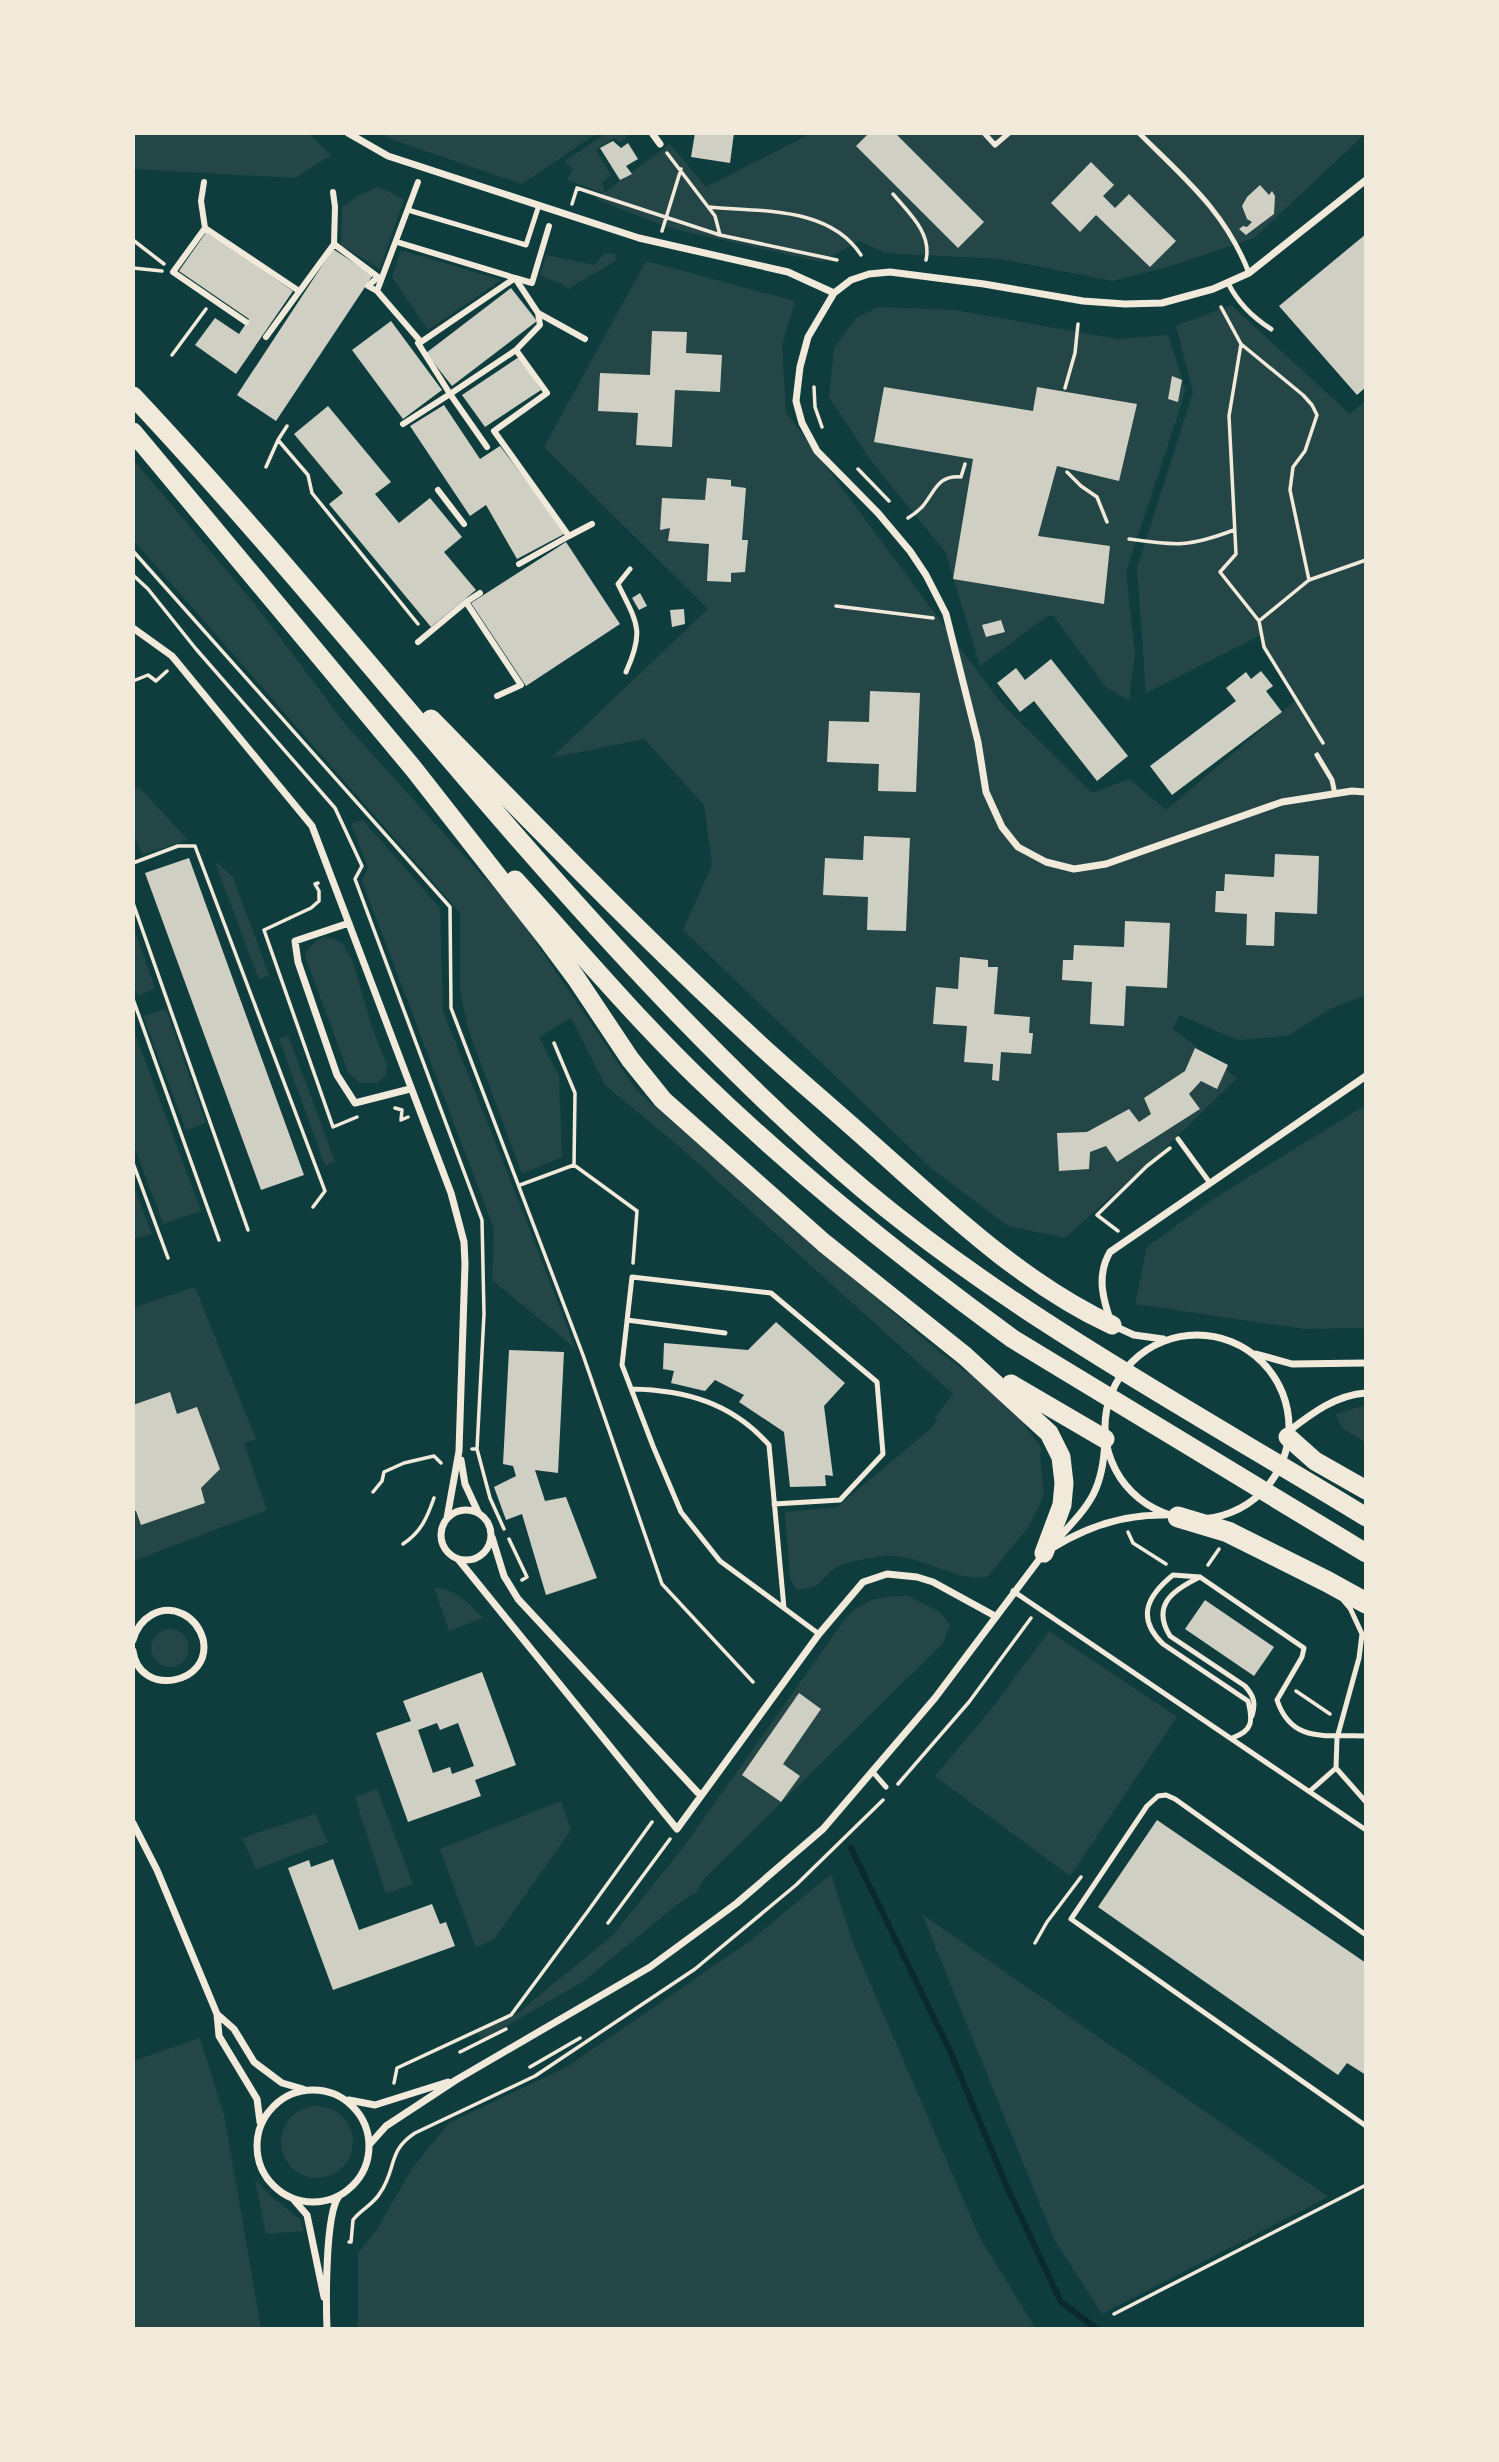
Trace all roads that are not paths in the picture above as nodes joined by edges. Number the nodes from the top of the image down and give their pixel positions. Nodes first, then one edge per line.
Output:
1 (348, 133) edge
2 (652, 133) edge
3 (984, 133) edge
4 (1009, 133) edge
5 (1139, 133) edge
6 (660, 144) road end
7 (1366, 180) edge
8 (204, 182) dead end
9 (418, 182) dead end
10 (333, 192) dead end
11 (539, 205) junction
12 (408, 210) junction
13 (550, 226) dead end
14 (205, 228) junction
15 (397, 242) junction
16 (334, 244) junction
17 (1250, 273) junction
18 (515, 278) junction
19 (1228, 283) junction
20 (299, 291) junction
21 (377, 291) junction
22 (834, 293) junction
23 (538, 313) junction
24 (246, 321) dead end
25 (1271, 330) dead end
26 (266, 337) dead end
27 (585, 340) dead end
28 (421, 342) junction
29 (516, 350) junction
30 (450, 394) junction
31 (133, 396) edge
32 (404, 425) dead end
33 (133, 432) edge
34 (494, 432) junction
35 (482, 439) junction
36 (487, 447) dead end
37 (438, 490) dead end
38 (464, 524) dead end
39 (592, 524) dead end
40 (569, 536) junction
41 (519, 564) dead end
42 (630, 569) dead end
43 (480, 593) dead end
44 (315, 601) junction
45 (466, 602) junction
46 (133, 628) edge
47 (418, 642) dead end
48 (626, 672) dead end
49 (497, 696) dead end
50 (1317, 755) dead end
51 (413, 768) junction
52 (1366, 792) edge
53 (1335, 794) junction
54 (349, 923) junction
55 (1366, 1076) edge
56 (410, 1089) junction
57 (1177, 1142) road end
58 (1210, 1183) junction
59 (627, 1320) junction
60 (1112, 1325) junction
61 (725, 1333) dead end
62 (1167, 1340) junction
63 (1248, 1350) junction
64 (965, 1356) junction
65 (1366, 1363) edge
66 (631, 1389) junction
67 (1366, 1393) edge
68 (1289, 1434) junction
69 (1105, 1439) junction
70 (459, 1451) junction
71 (1366, 1490) edge
72 (774, 1504) junction
73 (478, 1512) junction
74 (1178, 1517) junction
75 (1366, 1517) edge
76 (447, 1518) junction
77 (492, 1537) junction
78 (1044, 1553) junction
79 (1366, 1553) edge
80 (458, 1559) junction
81 (1200, 1577) junction
82 (1328, 1582) junction
83 (1013, 1591) junction
84 (1366, 1603) edge
85 (784, 1608) junction
86 (995, 1616) junction
87 (819, 1634) junction
88 (133, 1640) edge
89 (133, 1651) edge
90 (133, 1674) edge
91 (151, 1677) junction
92 (1252, 1716) junction
93 (1366, 1736) edge
94 (1232, 1738) junction
95 (1337, 1738) junction
96 (1336, 1768) junction
97 (872, 1771) junction
98 (886, 1787) dead end
99 (1310, 1791) junction
100 (701, 1796) junction
101 (1366, 1802) edge
102 (133, 1823) edge
103 (1366, 1830) edge
104 (1366, 1935) edge
105 (217, 2014) junction
106 (456, 2080) junction
107 (307, 2090) junction
108 (343, 2098) junction
109 (1366, 2126) edge
110 (259, 2129) junction
111 (369, 2145) junction
112 (340, 2195) junction
113 (290, 2197) junction
114 (326, 2306) junction
115 (327, 2329) edge

1 - 11 street
2 - 6 street
3 - 4 lane
5 - 17 lane
7 - 17 street
8 - 14 street
9 - 12 street
10 - 16 street
11 - 12 lane
11 - 22 street
12 - 15 street
13 - 18 street
14 - 20 street
14 - 24 street
15 - 18 street
15 - 21 street
16 - 20 street
16 - 21 street
17 - 19 street
18 - 23 street
18 - 28 street
19 - 22 street
19 - 25 lane
20 - 26 street
21 - 28 street
22 - 53 street
23 - 27 street
23 - 29 street
28 - 30 street
29 - 30 street
29 - 34 street
30 - 32 street
30 - 35 street
31 - 44 highway
33 - 51 highway
34 - 35 street
34 - 40 street
35 - 36 street
37 - 38 street
39 - 40 street
40 - 41 street
42 - 48 lane
43 - 45 street
44 - 60 highway
44 - 75 highway
45 - 47 street
45 - 49 street
46 - 54 street
50 - 53 lane
51 - 64 highway
51 - 79 highway
52 - 53 street
54 - 56 street
54 - 56 street
55 - 58 street
56 - 70 street
57 - 58 lane
58 - 60 street
59 - 61 lane
59 - 66 lane
59 - 72 lane
60 - 62 street
62 - 63 street
62 - 69 street
63 - 65 street
63 - 68 street
64 - 69 highway
64 - 78 highway
66 - 72 lane
66 - 85 lane
67 - 68 street
68 - 71 highway
68 - 74 street
69 - 74 street
69 - 78 street
70 - 73 street
70 - 76 street
72 - 85 lane
73 - 76 street
73 - 77 street
74 - 78 street
74 - 82 highway
76 - 80 street
77 - 80 street
77 - 100 street
78 - 83 street
80 - 100 street
81 - 92 lane
81 - 92 lane
81 - 95 lane
82 - 84 highway
82 - 95 lane
83 - 86 street
83 - 94 lane
85 - 87 lane
86 - 87 street
86 - 97 street
87 - 100 street
88 - 91 street
89 - 91 street
90 - 91 street
92 - 94 lane
93 - 95 lane
94 - 99 lane
95 - 96 lane
96 - 99 lane
96 - 101 lane
97 - 98 lane
97 - 106 street
99 - 103 lane
102 - 105 street
104 - 109 lane
105 - 107 street
105 - 110 street
106 - 108 street
106 - 111 street
107 - 108 street
107 - 110 street
108 - 111 street
110 - 113 street
111 - 112 street
112 - 113 street
112 - 114 street
113 - 114 street
114 - 115 street

